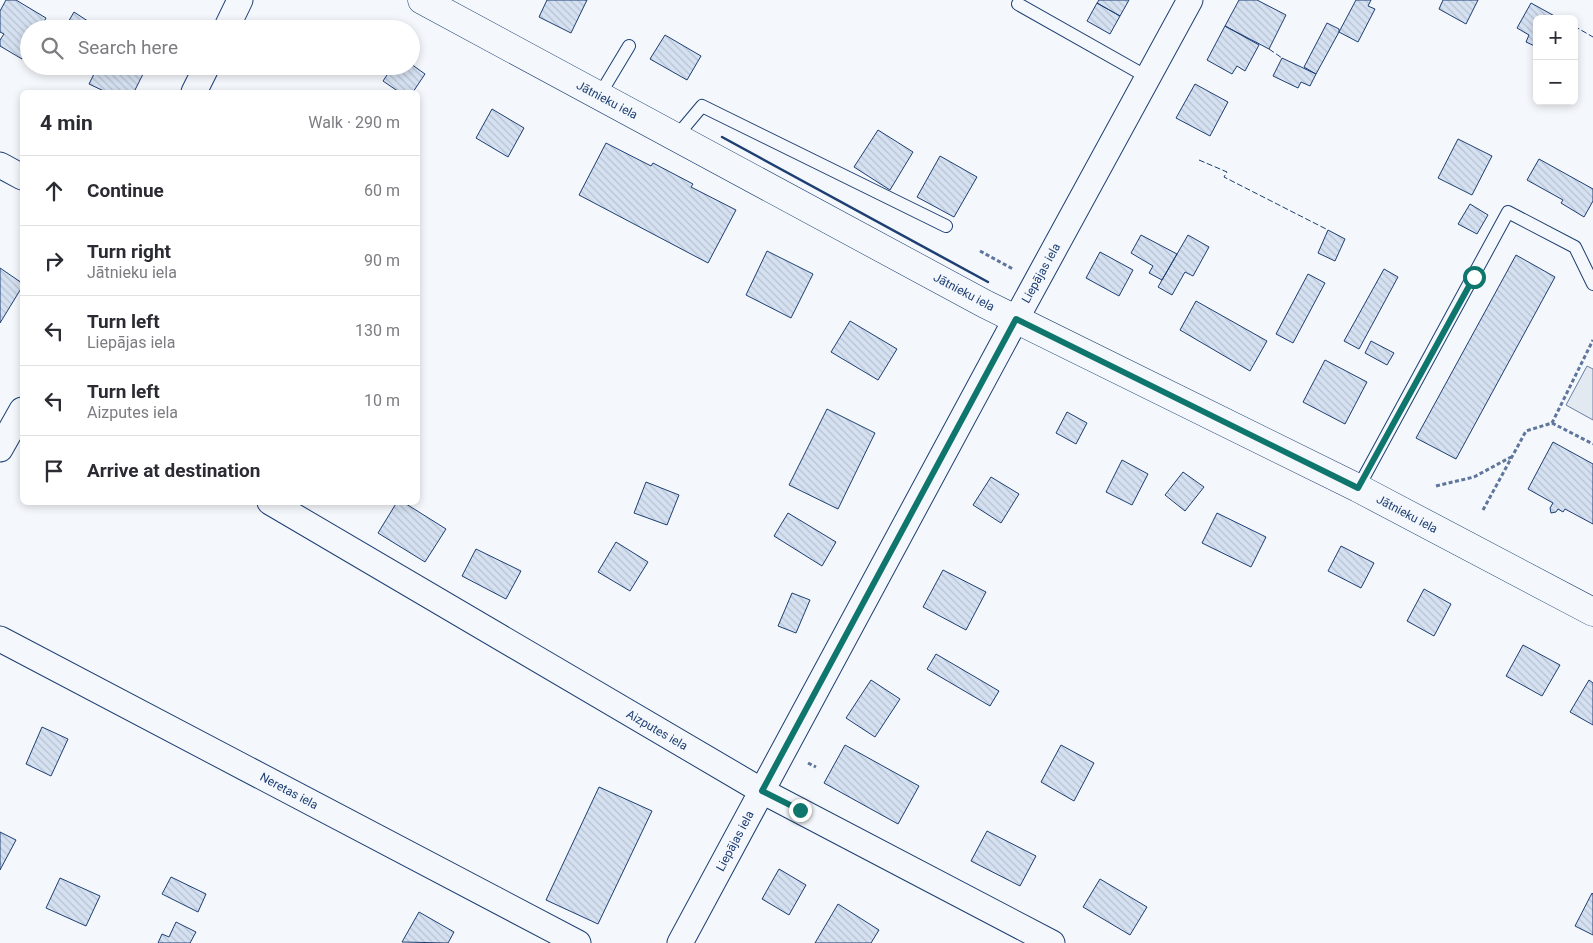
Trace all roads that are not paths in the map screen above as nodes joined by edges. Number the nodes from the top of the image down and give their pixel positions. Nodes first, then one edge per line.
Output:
1 (240, 0) edge
2 (422, 0) edge
3 (1190, 0) edge
4 (1018, 4) dead end
5 (230, 20) edge
6 (629, 46) dead end
7 (202, 75) edge
8 (1149, 78) junction
9 (195, 90) edge
10 (599, 96) junction
11 (676, 137) junction
12 (0, 165) edge
13 (20, 176) edge
14 (946, 226) dead end
15 (1593, 284) edge
16 (1016, 319) junction
17 (20, 414) edge
18 (0, 449) edge
19 (1358, 488) junction
20 (275, 505) edge
21 (1593, 612) edge
22 (0, 639) edge
23 (762, 791) junction
24 (578, 943) edge
25 (680, 943) edge
26 (1052, 943) edge

1 - 5 street
2 - 10 street, Jātnieku iela
3 - 8 street, Liepājas iela
4 - 8 lane
6 - 10 lane
7 - 9 street
8 - 16 street, Liepājas iela
10 - 11 street, Jātnieku iela
11 - 14 lane
11 - 16 street, Jātnieku iela
12 - 13 street
15 - 19 lane
16 - 19 street, Jātnieku iela
16 - 23 street, Liepājas iela
17 - 18 street
19 - 21 street, Jātnieku iela
20 - 23 street, Aizputes iela
22 - 24 street, Neretas iela
23 - 25 street, Liepājas iela
23 - 26 street, Aizputes iela

